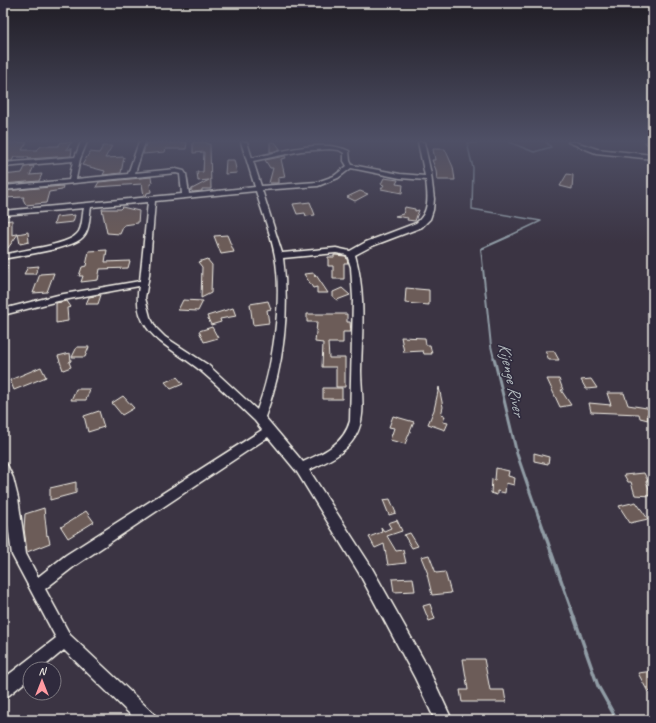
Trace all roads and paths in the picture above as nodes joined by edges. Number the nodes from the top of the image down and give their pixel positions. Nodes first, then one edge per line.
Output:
1 (73, 176) edge
2 (130, 176) edge
3 (183, 176) edge
4 (255, 176) edge
5 (338, 176) edge
6 (399, 176) edge
7 (428, 178) joint
8 (72, 181) junction
9 (3, 188) edge
10 (259, 189) junction
11 (186, 196) junction
12 (152, 200) junction
13 (88, 205) junction
14 (3, 213) edge
15 (351, 254) junction
16 (279, 255) junction
17 (5, 256) edge
18 (143, 284) junction
19 (3, 290) edge
20 (3, 312) edge
21 (259, 418) junction
22 (269, 431) junction
23 (302, 468) junction
24 (3, 469) edge
25 (36, 586) junction
26 (65, 640) junction
27 (3, 689) edge
28 (148, 720) edge
29 (444, 720) edge

1 - 8 street
2 - 8 street
3 - 11 street
4 - 10 street
5 - 10 street
6 - 7 street
7 - 15 street
8 - 9 street
10 - 11 street
10 - 16 street
11 - 12 street
12 - 13 street
12 - 18 street
13 - 14 street
13 - 17 street
15 - 16 street
15 - 23 street
16 - 21 street
17 - 19 path
18 - 20 street
18 - 21 street
21 - 22 street
22 - 23 street
22 - 25 street
23 - 29 street
24 - 25 street
25 - 26 street
26 - 27 street
26 - 28 street

